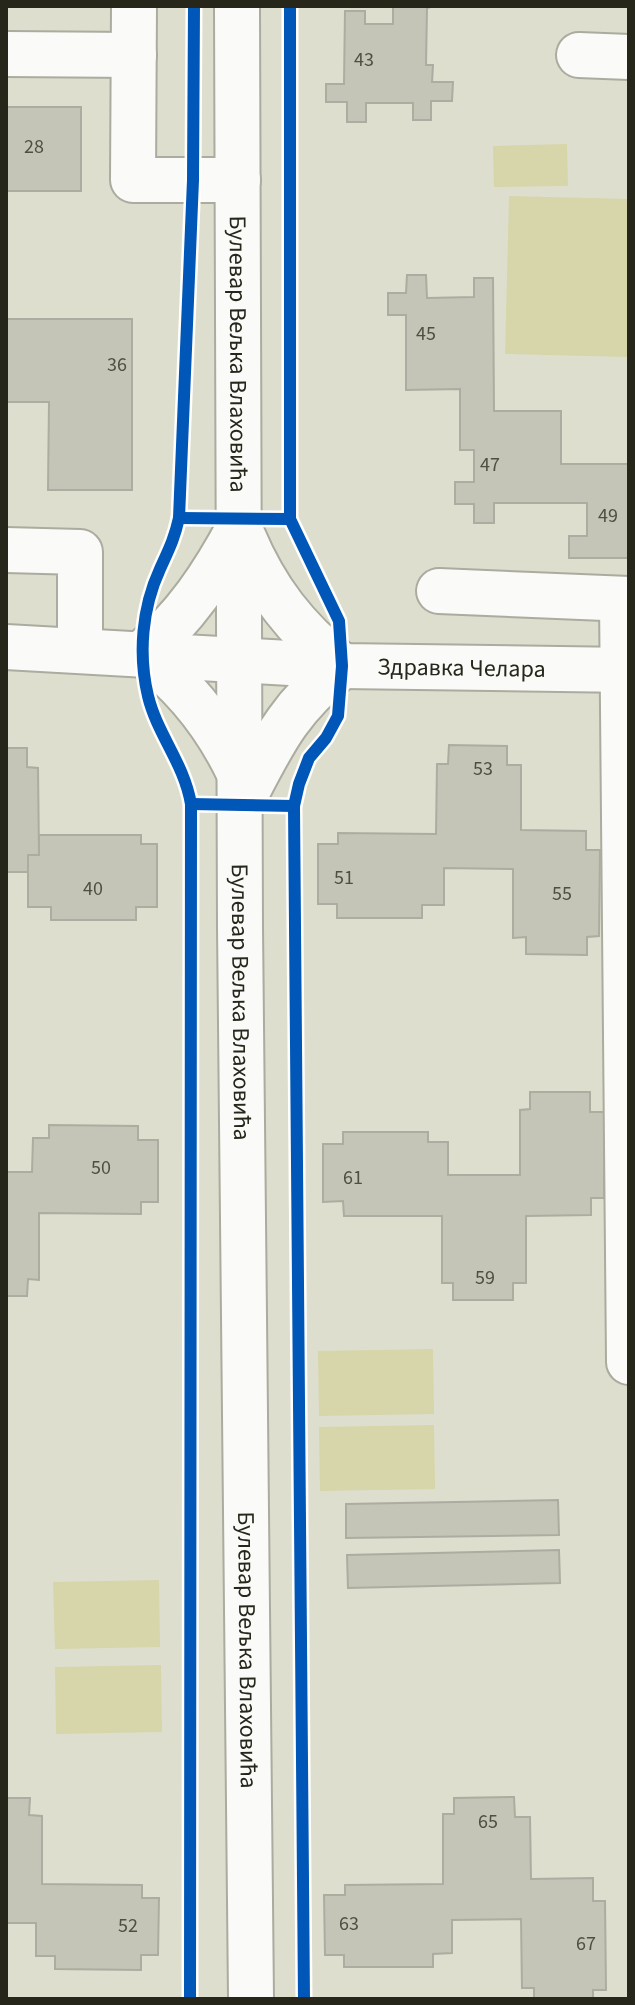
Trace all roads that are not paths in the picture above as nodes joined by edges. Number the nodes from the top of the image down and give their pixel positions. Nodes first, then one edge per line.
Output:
1 (134, 6) edge
2 (237, 6) edge
3 (6, 54) edge
4 (134, 55) junction
5 (579, 55) dead end
6 (629, 57) edge
7 (238, 180) junction
8 (239, 527) junction
9 (6, 550) edge
10 (439, 591) dead end
11 (626, 599) edge
12 (6, 647) edge
13 (80, 650) junction
14 (142, 653) junction
15 (239, 659) junction
16 (342, 666) junction
17 (626, 670) edge
18 (240, 789) junction
19 (629, 1362) edge
20 (251, 1999) edge

1 - 4 main road
2 - 7 main road, Булевар Вељка Влаховића
3 - 4 main road
4 - 7 main road
5 - 6 main road
7 - 8 main road, Булевар Вељка Влаховића
8 - 14 main road
8 - 15 main road, Булевар Вељка Влаховића
8 - 16 main road
9 - 13 main road
10 - 11 main road
11 - 17 main road
12 - 13 main road, Здравка Челара
13 - 14 main road, Здравка Челара
14 - 15 main road, Здравка Челара
14 - 18 main road
15 - 16 main road, Здравка Челара
15 - 18 main road, Булевар Вељка Влаховића
16 - 17 main road, Здравка Челара
16 - 18 main road
17 - 19 main road
18 - 20 main road, Булевар Вељка Влаховића

